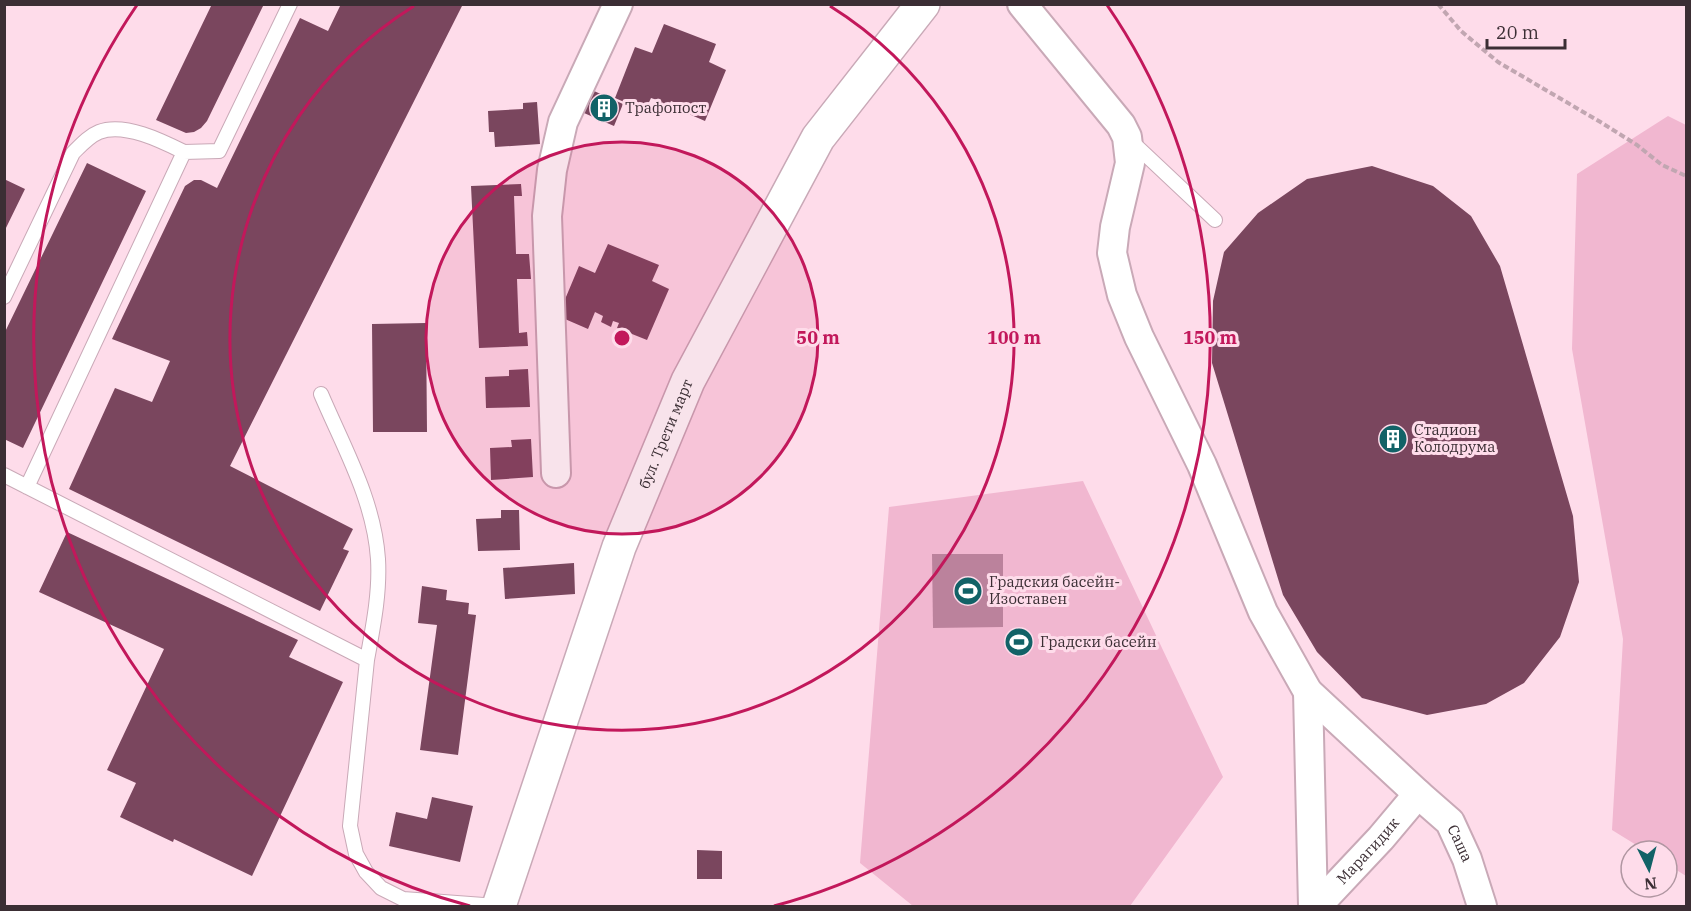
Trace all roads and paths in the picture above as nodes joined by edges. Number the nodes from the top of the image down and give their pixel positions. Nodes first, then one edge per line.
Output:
1 (290, 4) edge
2 (618, 4) edge
3 (923, 4) edge
4 (1022, 4) edge
5 (1438, 4) edge
6 (1127, 137) junction
7 (184, 152) junction
8 (1686, 176) edge
9 (1215, 220) dead end
10 (4, 297) edge
11 (321, 394) dead end
12 (556, 473) dead end
13 (4, 475) edge
14 (27, 487) junction
15 (367, 660) junction
16 (1308, 692) junction
17 (1418, 794) junction
18 (498, 906) edge
19 (1315, 906) edge
20 (1482, 906) edge

1 - 7 lane
2 - 12 street
3 - 18 street, бул. Трети март
4 - 6 street
5 - 8 path
6 - 9 lane
6 - 16 street
7 - 10 lane
7 - 14 lane
11 - 15 lane
13 - 14 lane
14 - 15 lane
15 - 18 lane
16 - 17 street, Саша
16 - 19 street
17 - 19 street, Марагидик
17 - 20 street, Саша

